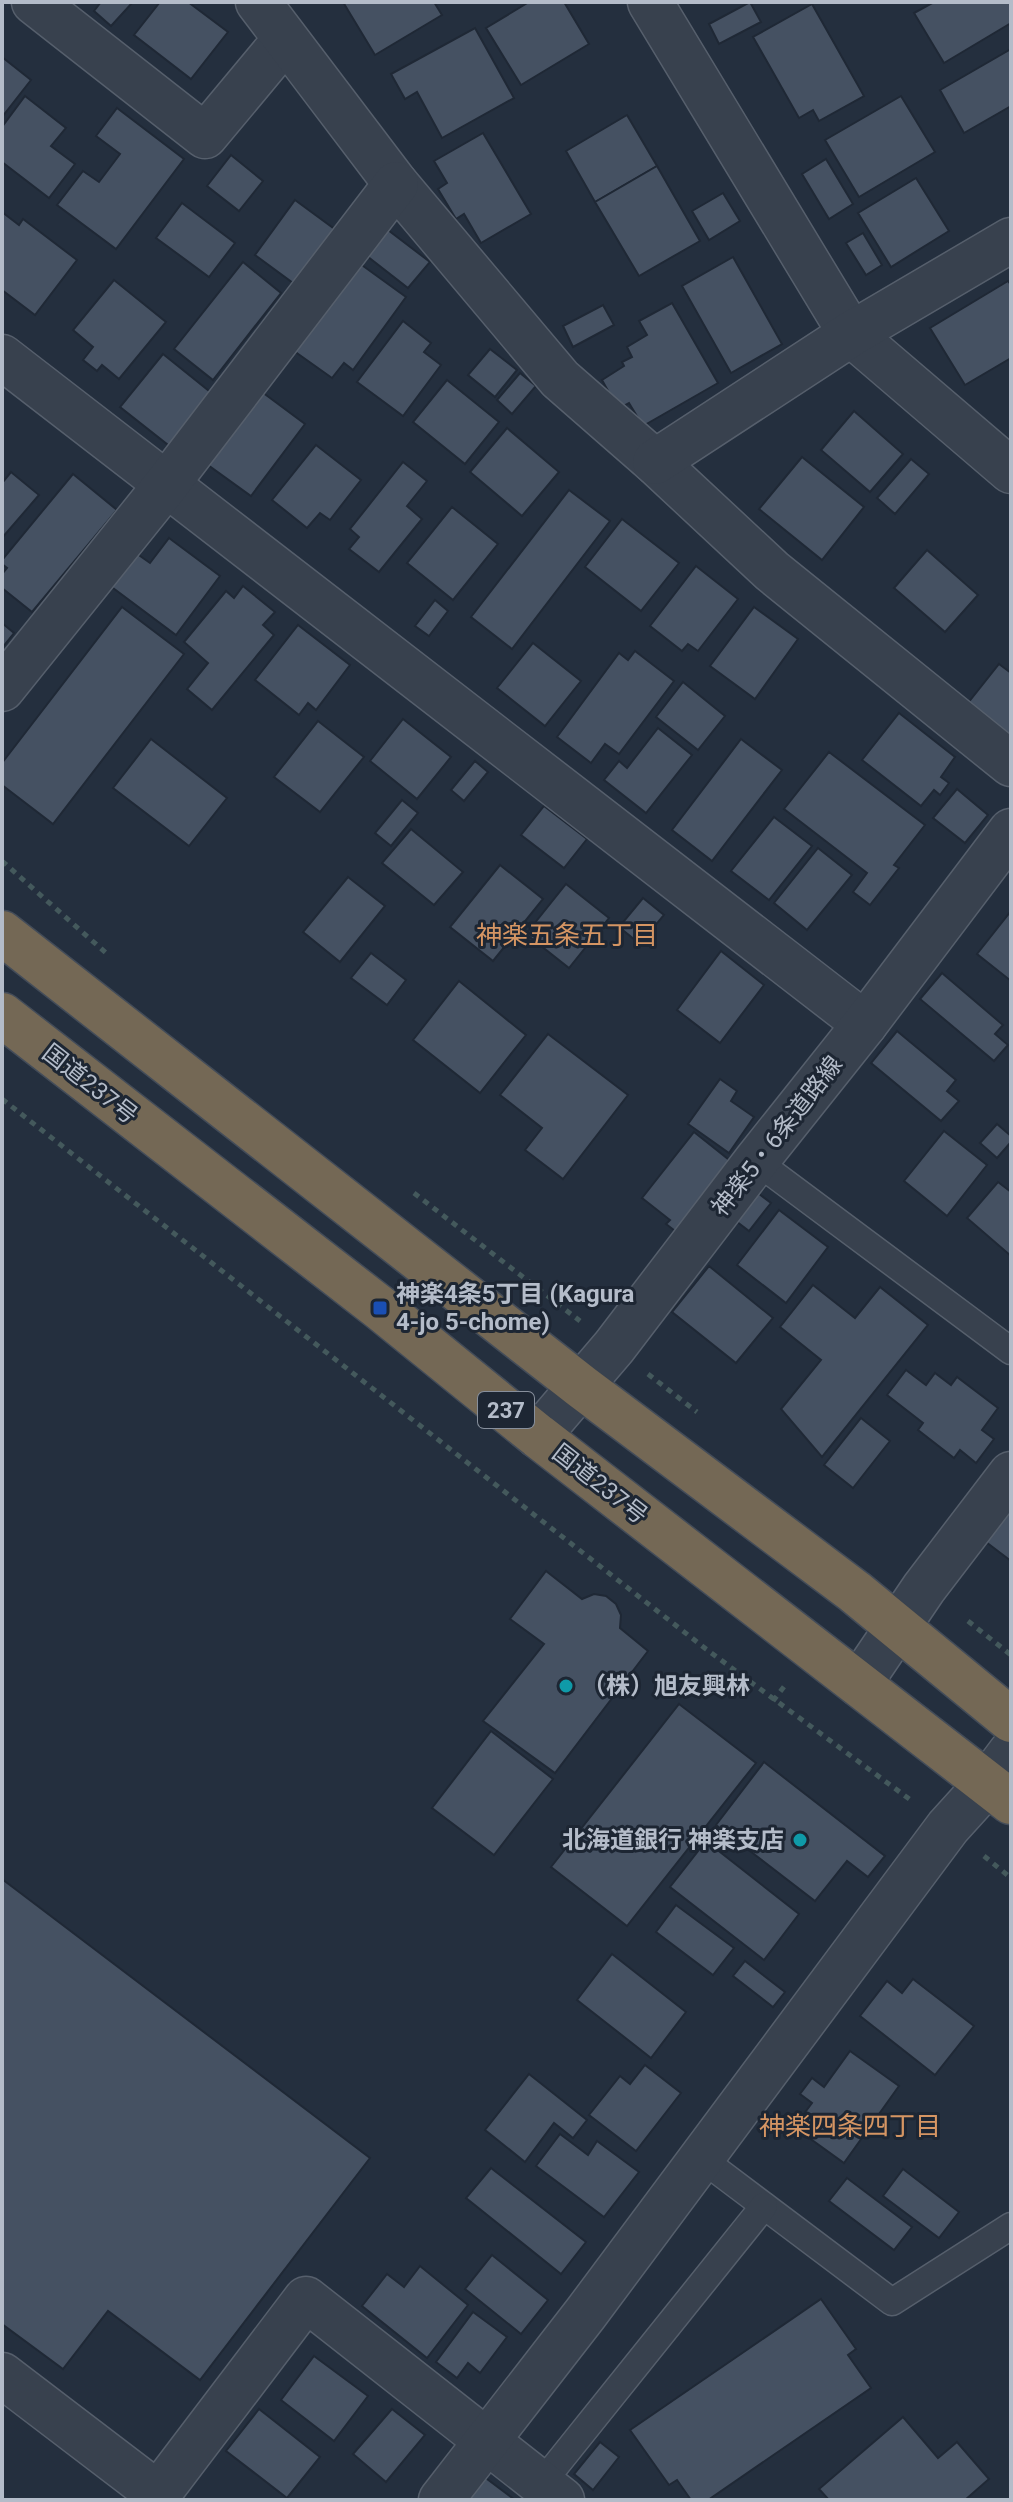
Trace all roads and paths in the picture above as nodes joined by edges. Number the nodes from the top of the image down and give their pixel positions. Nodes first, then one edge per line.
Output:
1 (34, 2) edge
2 (258, 2) edge
3 (650, 2) edge
4 (285, 40) junction
5 (396, 184) junction
6 (1011, 240) edge
7 (851, 334) junction
8 (2, 357) edge
9 (655, 462) junction
10 (1011, 471) edge
11 (166, 485) junction
12 (2, 689) edge
13 (1011, 764) edge
14 (1003, 856) edge
15 (2, 861) edge
16 (2, 933) edge
17 (108, 954) dead end
18 (2, 1015) edge
19 (865, 1024) junction
20 (2, 1099) edge
21 (756, 1161) junction
22 (403, 1185) dead end
23 (614, 1347) junction
24 (1011, 1351) edge
25 (582, 1387) junction
26 (700, 1414) dead end
27 (538, 1436) junction
28 (1011, 1474) edge
29 (924, 1588) junction
30 (897, 1626) junction
31 (1011, 1655) edge
32 (859, 1684) junction
33 (1011, 1720) edge
34 (1003, 1779) edge
35 (948, 1827) junction
36 (1011, 1878) edge
37 (702, 2159) junction
38 (764, 2206) junction
39 (1011, 2226) edge
40 (2, 2375) edge
41 (487, 2440) junction
42 (552, 2492) edge
43 (441, 2500) edge

1 - 4 street
2 - 4 street
3 - 7 street
4 - 5 street
5 - 9 street
5 - 11 street
6 - 7 street
7 - 9 street
7 - 10 street
8 - 11 street
9 - 13 street
11 - 12 street
11 - 19 street
14 - 19 street, 神楽5・6条道路線
15 - 17 path
16 - 25 highway, 237
18 - 27 highway, 国道237号 / 237
19 - 21 street, 神楽5・6条道路線
20 - 35 path
21 - 23 street, 神楽5・6条道路線
21 - 24 lane
22 - 23 path
23 - 25 street, 神楽5・6条道路線
23 - 26 path
25 - 27 street, 神楽5・6条道路線
25 - 30 highway, 237
27 - 32 highway, 国道237号 / 237
28 - 29 street
29 - 30 street
29 - 31 path
30 - 32 street
30 - 33 highway, 237
32 - 34 highway, 国道237号 / 237
34 - 35 street
35 - 36 path
35 - 37 street
37 - 38 lane
37 - 41 street
38 - 39 lane
38 - 42 lane
40 - 41 street
41 - 42 street
41 - 43 street

